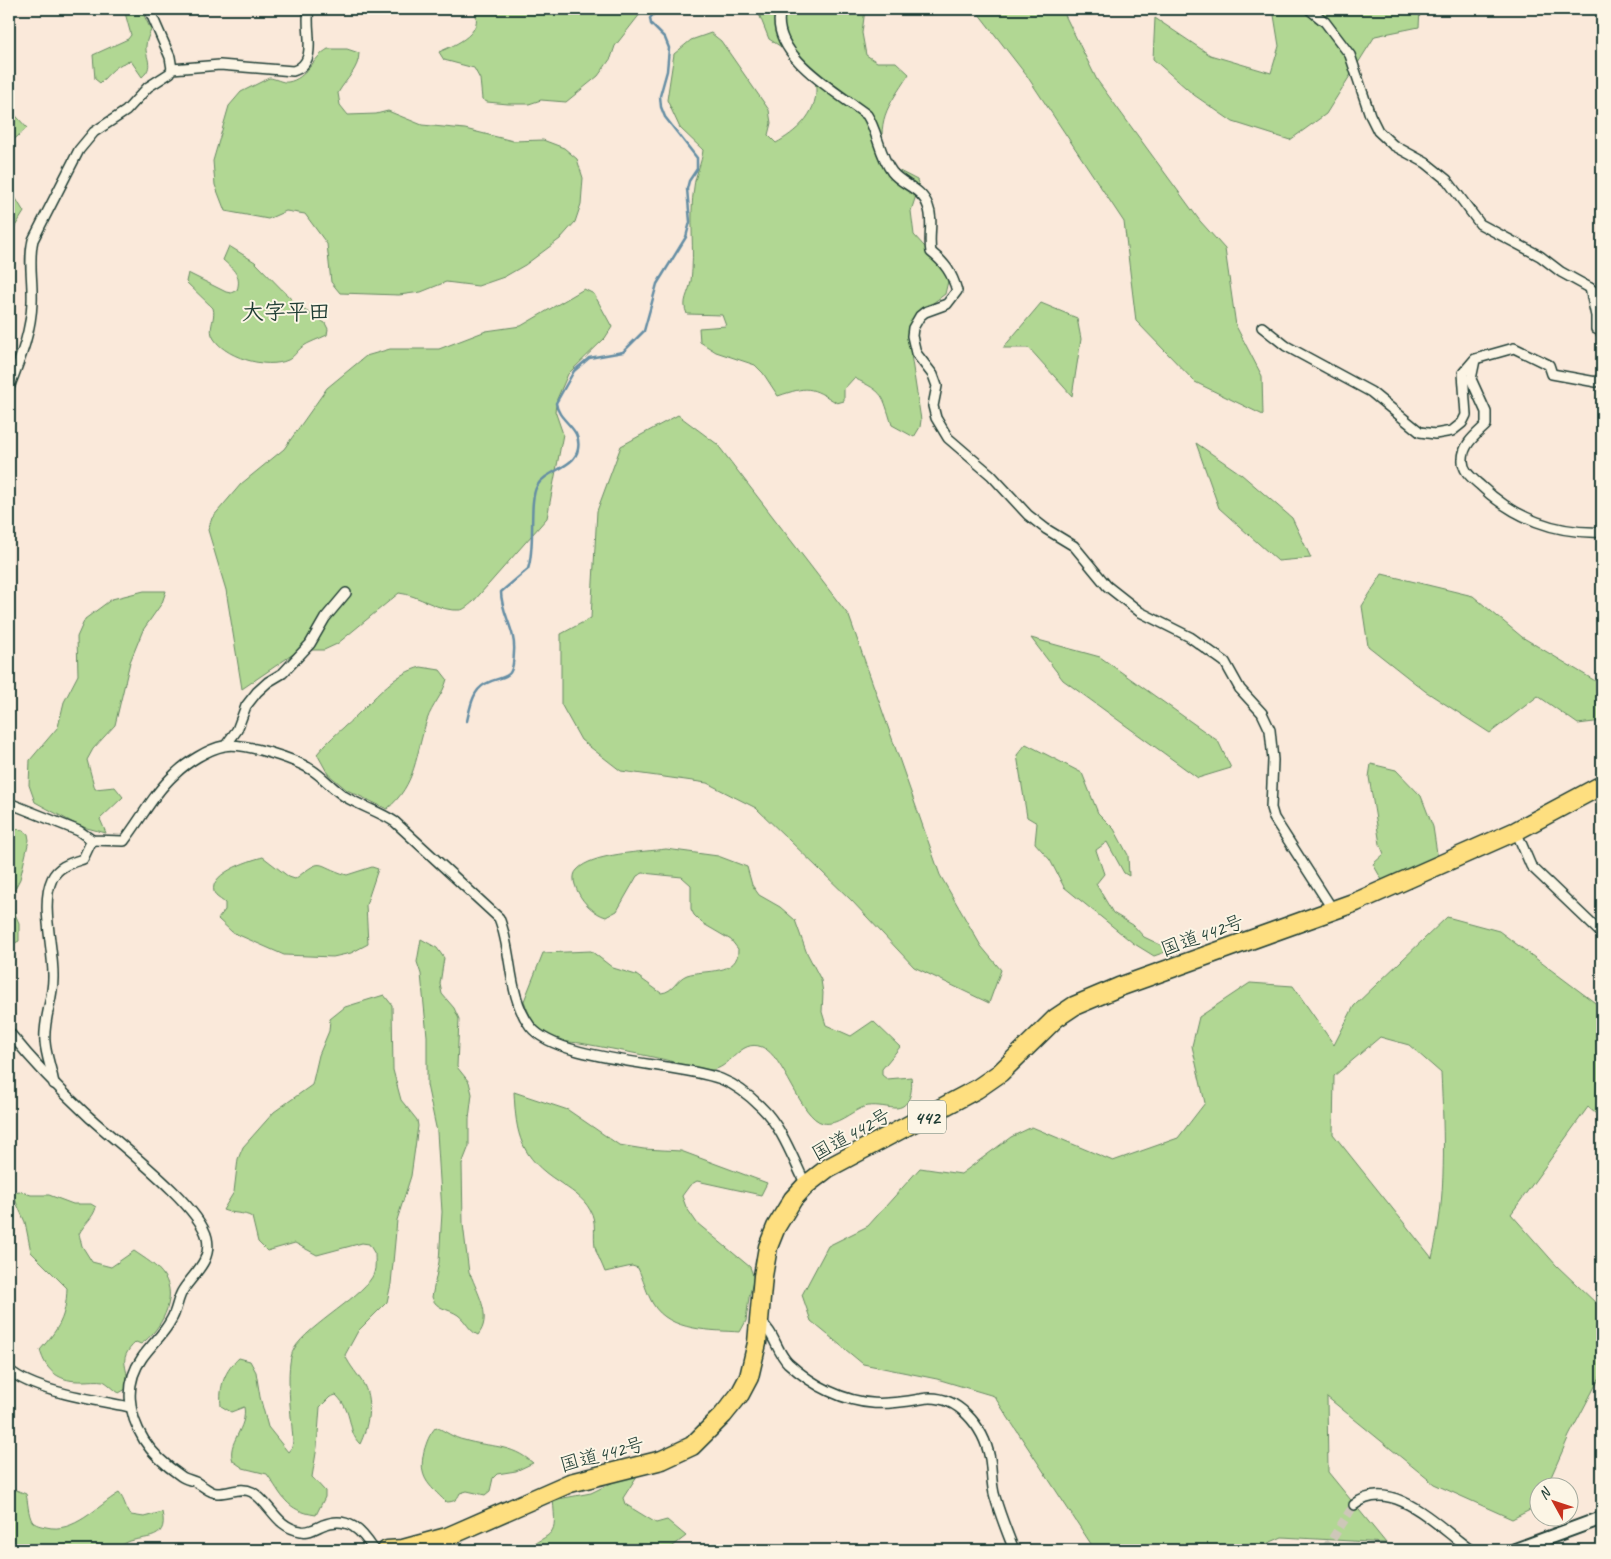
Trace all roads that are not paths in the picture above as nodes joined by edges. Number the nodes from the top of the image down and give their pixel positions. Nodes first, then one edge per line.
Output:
1 (149, 9) edge
2 (309, 9) edge
3 (782, 9) edge
4 (1309, 9) edge
5 (172, 70) junction
6 (1590, 288) junction
7 (1602, 299) edge
8 (1262, 327) dead end
9 (1602, 332) edge
10 (1475, 359) junction
11 (1602, 377) edge
12 (9, 388) edge
13 (1602, 532) edge
14 (346, 593) dead end
15 (226, 745) junction
16 (1602, 785) edge
17 (9, 803) edge
18 (1516, 831) junction
19 (92, 840) junction
20 (1333, 910) junction
21 (1602, 934) edge
22 (9, 1032) edge
23 (54, 1084) junction
24 (806, 1185) junction
25 (759, 1320) junction
26 (9, 1370) edge
27 (130, 1407) junction
28 (1354, 1505) tunnel mouth
29 (1602, 1518) edge
30 (374, 1550) edge
31 (387, 1550) edge
32 (1014, 1550) edge
33 (1471, 1550) edge
34 (1515, 1550) edge

1 - 5 street
2 - 5 street
3 - 20 street
4 - 6 street
5 - 12 street
6 - 7 street
6 - 9 street
8 - 10 street
10 - 11 street
10 - 13 street
14 - 15 street
15 - 19 street
15 - 24 street
16 - 18 highway, 国道442号 / 442
17 - 19 street
18 - 20 highway, 国道442号 / 442
18 - 21 street
19 - 23 street
20 - 24 highway, 国道442号 / 442
22 - 23 street
23 - 27 street
24 - 25 highway, 国道442号 / 442
25 - 31 highway, 国道442号 / 442
25 - 32 street
26 - 27 street
27 - 30 street
28 - 33 street
29 - 34 main road

